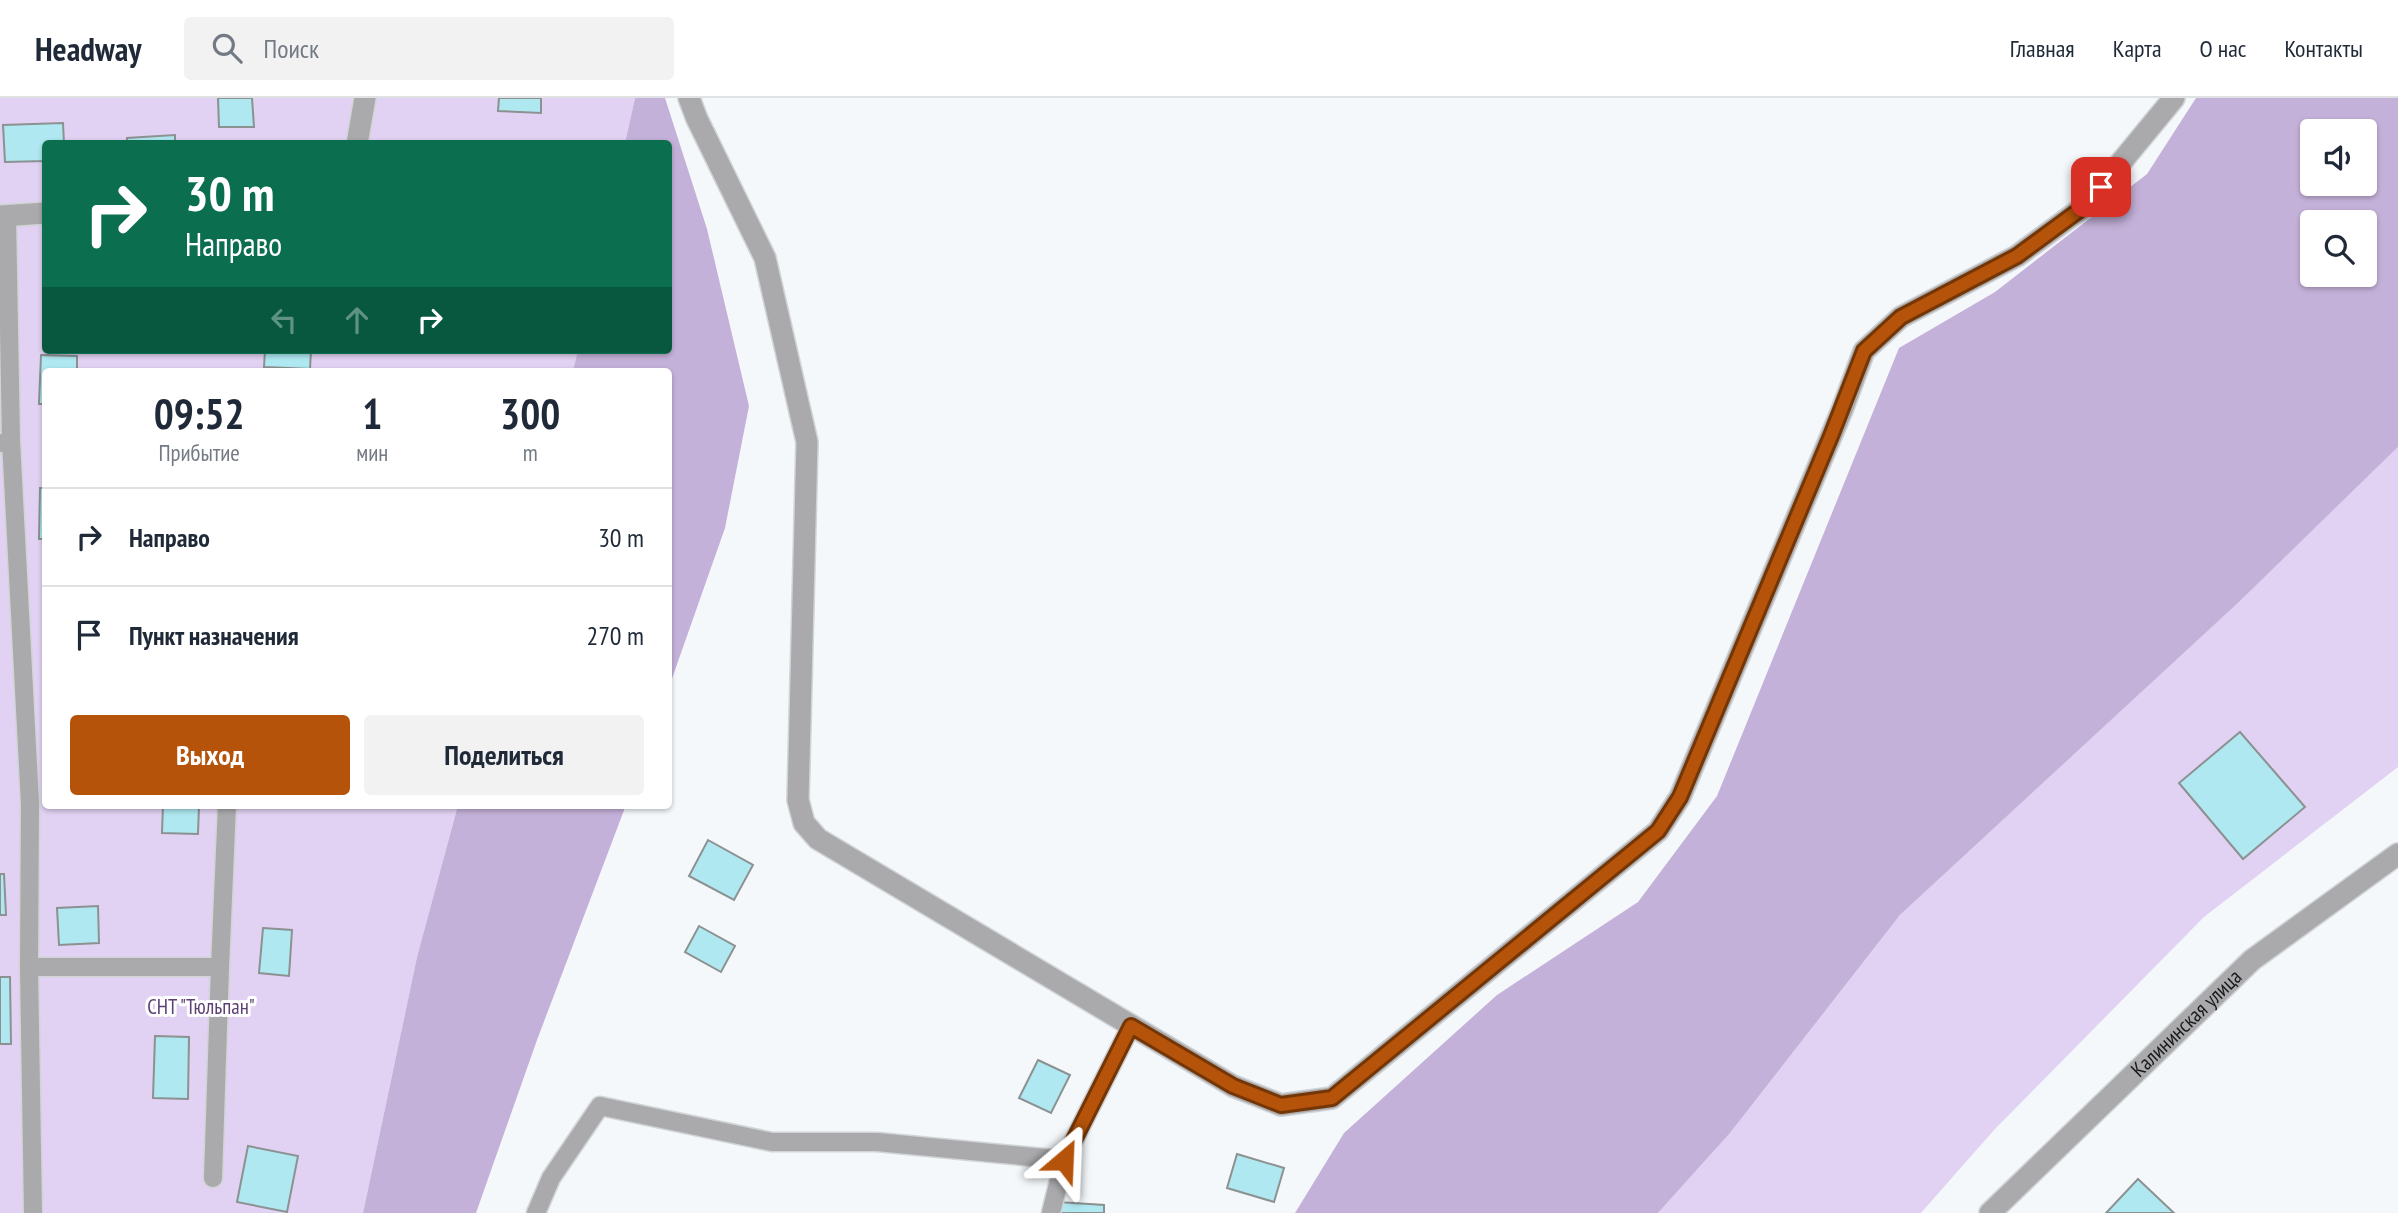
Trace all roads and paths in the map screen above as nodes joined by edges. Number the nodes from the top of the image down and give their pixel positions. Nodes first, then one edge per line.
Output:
1 (365, 98) edge
2 (689, 98) edge
3 (2174, 98) edge
4 (358, 140) edge
5 (42, 213) edge
6 (4, 216) edge
7 (5, 442) edge
8 (227, 809) edge
9 (2398, 854) edge
10 (29, 967) junction
11 (220, 967) junction
12 (1131, 1026) junction
13 (1064, 1160) junction
14 (213, 1178) dead end
15 (33, 1213) edge
16 (536, 1213) edge
17 (1051, 1213) edge
18 (1990, 1213) edge

1 - 4 street
2 - 12 street
3 - 12 street
5 - 6 street
6 - 7 lane
7 - 10 lane
8 - 11 lane
9 - 18 street, Калининская улица
10 - 11 lane
10 - 15 lane
11 - 14 lane
12 - 13 lane
13 - 16 lane
13 - 17 lane

